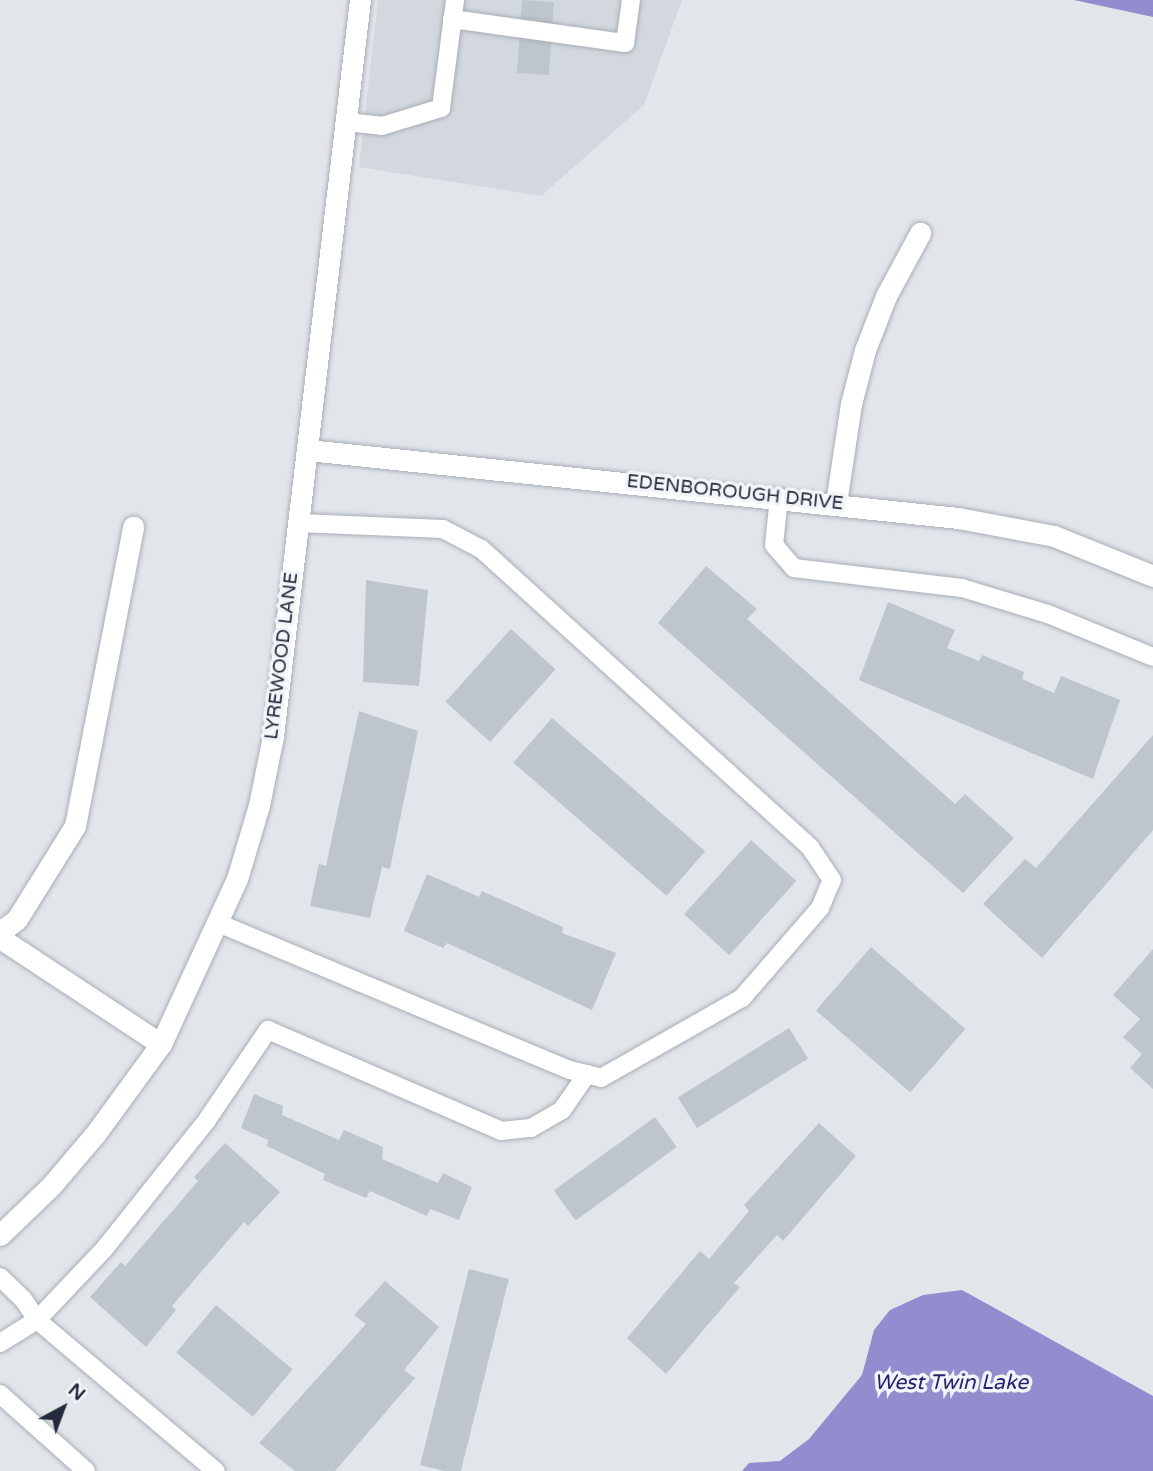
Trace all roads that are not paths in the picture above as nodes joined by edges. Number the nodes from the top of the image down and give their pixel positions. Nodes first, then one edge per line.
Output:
1 (360, 0) edge
2 (455, 0) edge
3 (631, 0) edge
4 (452, 19) junction
5 (346, 122) junction
6 (920, 233) dead end
7 (308, 450) junction
8 (779, 497) junction
9 (836, 503) junction
10 (299, 523) junction
11 (133, 527) dead end
12 (1153, 576) edge
13 (1153, 657) edge
14 (218, 923) junction
15 (0, 932) edge
16 (0, 938) edge
17 (161, 1044) junction
18 (587, 1074) junction
19 (0, 1235) edge
20 (0, 1277) edge
21 (37, 1320) junction
22 (0, 1343) edge
23 (0, 1394) edge
24 (86, 1471) edge
25 (216, 1471) edge

1 - 5 street, LYREWOOD LANE
2 - 4 lane
3 - 4 lane
4 - 5 lane
5 - 7 street, LYREWOOD LANE
6 - 9 street
7 - 8 street, EDENBOROUGH DRIVE
7 - 10 street, LYREWOOD LANE
8 - 9 street, EDENBOROUGH DRIVE
8 - 13 lane
9 - 12 street, EDENBOROUGH DRIVE
10 - 14 street, LYREWOOD LANE
10 - 18 lane
11 - 15 street
14 - 17 street, LYREWOOD LANE
14 - 18 lane
16 - 17 street
17 - 19 street, LYREWOOD LANE
18 - 21 lane
20 - 21 lane
21 - 22 lane
21 - 25 lane
23 - 24 lane

